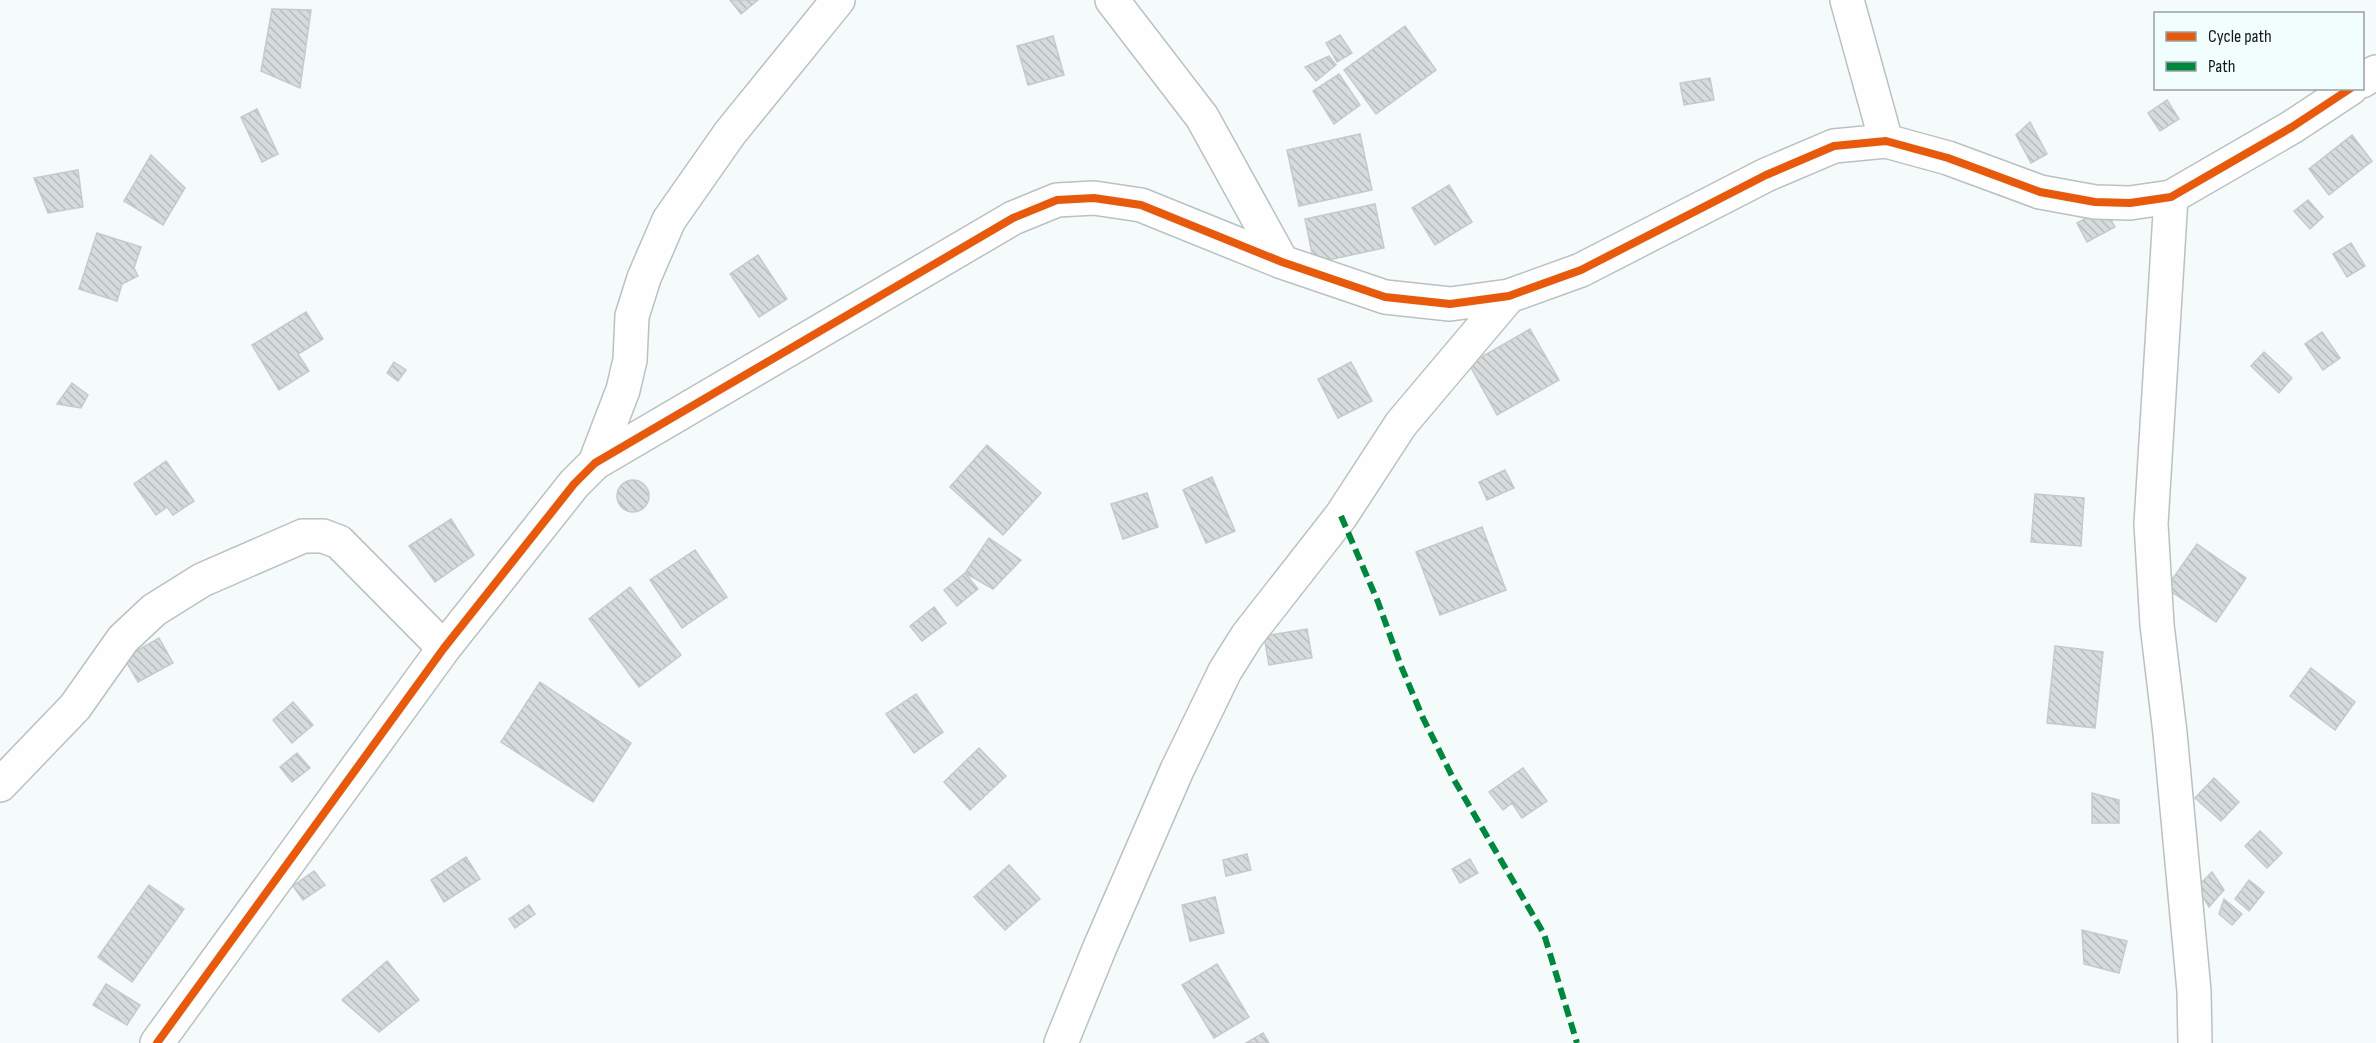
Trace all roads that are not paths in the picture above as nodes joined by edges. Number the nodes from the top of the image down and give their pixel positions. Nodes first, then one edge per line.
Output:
1 (838, 0) edge
2 (1112, 0) edge
3 (1846, 0) edge
4 (2348, 90) edge
5 (1886, 141) junction
6 (2170, 197) junction
7 (1282, 262) junction
8 (1509, 296) junction
9 (595, 463) junction
10 (444, 648) junction
11 (0, 785) edge
12 (157, 1043) edge
13 (1061, 1043) edge
14 (2195, 1043) edge

1 - 9 street
2 - 7 street
3 - 5 street
4 - 6 street
5 - 6 street
5 - 8 street
6 - 14 street
7 - 8 street
7 - 9 street
8 - 13 street
9 - 10 street
10 - 11 street
10 - 12 street

